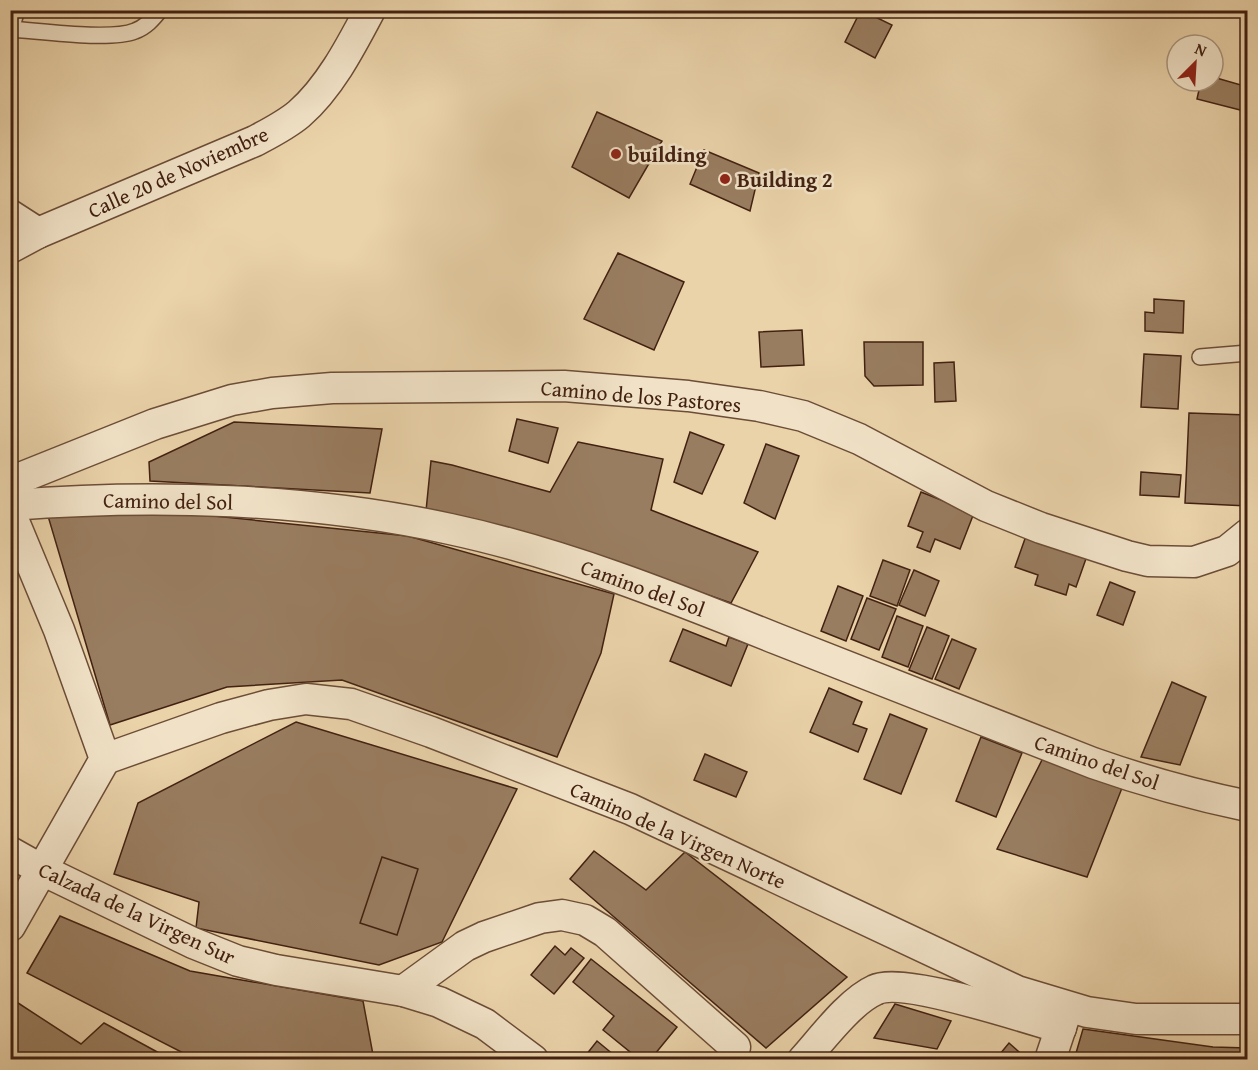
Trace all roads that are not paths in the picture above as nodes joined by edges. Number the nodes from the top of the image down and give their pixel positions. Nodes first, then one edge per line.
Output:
1 (17, 10) edge
2 (160, 10) edge
3 (370, 10) edge
4 (11, 29) edge
5 (10, 214) edge
6 (38, 233) junction
7 (10, 248) edge
8 (1248, 353) edge
9 (1200, 357) dead end
10 (10, 482) edge
11 (10, 505) edge
12 (10, 512) edge
13 (1248, 534) edge
14 (105, 759) junction
15 (1248, 806) edge
16 (10, 852) edge
17 (42, 870) junction
18 (10, 926) edge
19 (403, 991) junction
20 (1064, 1017) junction
21 (1248, 1020) edge
22 (735, 1047) dead end
23 (534, 1059) edge
24 (803, 1059) edge
25 (1050, 1059) edge

1 - 4 lane
2 - 4 lane
3 - 6 street, Calle 20 de Noviembre
5 - 6 street
6 - 7 street, Calle 20 de Noviembre
8 - 9 lane
10 - 13 street, Camino de los Pastores
11 - 15 street, Camino del Sol
12 - 14 street
14 - 17 street
14 - 20 street, Camino de la Virgen Norte
16 - 17 street, Calzada de la Virgen Sur
17 - 18 street
17 - 19 street, Calzada de la Virgen Sur
19 - 22 street
19 - 23 street, Calzada de la Virgen Sur
20 - 21 street, Camino de la Virgen Norte
20 - 24 street
20 - 25 street

